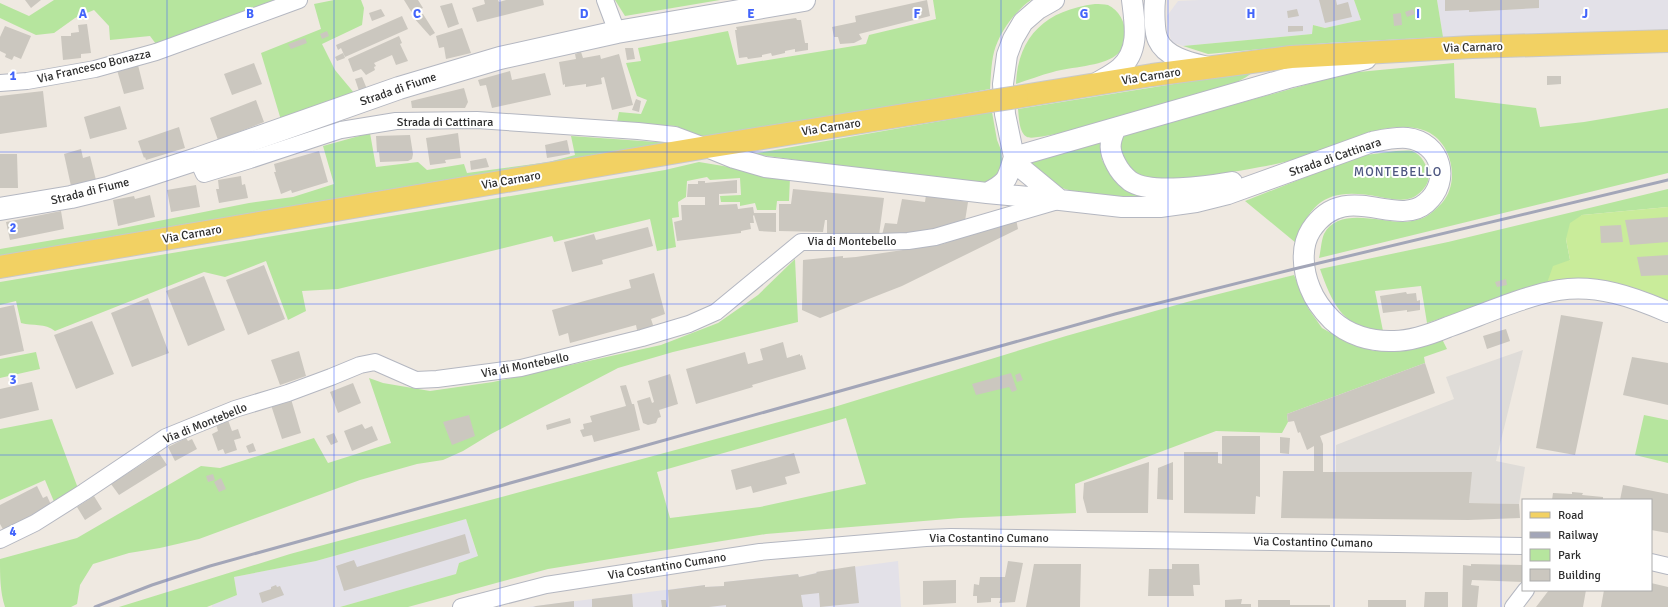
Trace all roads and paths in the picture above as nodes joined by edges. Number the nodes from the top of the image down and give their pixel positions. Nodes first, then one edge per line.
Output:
1 (299, 0) edge
2 (605, 0) edge
3 (804, 0) edge
4 (1054, 0) edge
5 (1132, 0) edge
6 (1155, 0) edge
7 (616, 32) junction
8 (1668, 41) edge
9 (1414, 49) junction
10 (1208, 67) junction
11 (0, 83) edge
12 (1094, 85) junction
13 (1115, 130) junction
14 (707, 147) junction
15 (1014, 157) junction
16 (197, 159) junction
17 (1295, 170) junction
18 (987, 193) junction
19 (1060, 200) junction
20 (0, 209) edge
21 (0, 267) edge
22 (1668, 312) edge
23 (0, 540) edge
24 (1522, 546) edge
25 (1652, 562) edge
26 (1668, 566) edge
27 (1525, 591) edge
28 (460, 607) edge
29 (1513, 607) edge

1 - 11 street, Via Francesco Bonazza
2 - 7 street
3 - 7 main road, Strada di Fiume
4 - 15 street
5 - 12 street
6 - 10 street
7 - 16 main road, Strada di Fiume
8 - 9 main road, Via Carnaro
9 - 10 main road, Via Carnaro
9 - 13 street
10 - 12 main road, Via Carnaro
12 - 14 main road, Via Carnaro, bridge
13 - 15 street
13 - 17 street
14 - 16 street, Strada di Cattinara
14 - 18 street, Strada di Cattinara
14 - 21 main road, Via Carnaro
15 - 18 street
15 - 19 street
16 - 20 main road, Strada di Fiume
17 - 19 street, Strada di Cattinara
17 - 22 street, Strada di Cattinara
18 - 19 street, Strada di Cattinara
19 - 23 street, Via di Montebello
24 - 28 street, Via Costantino Cumano
25 - 26 street
27 - 29 street

